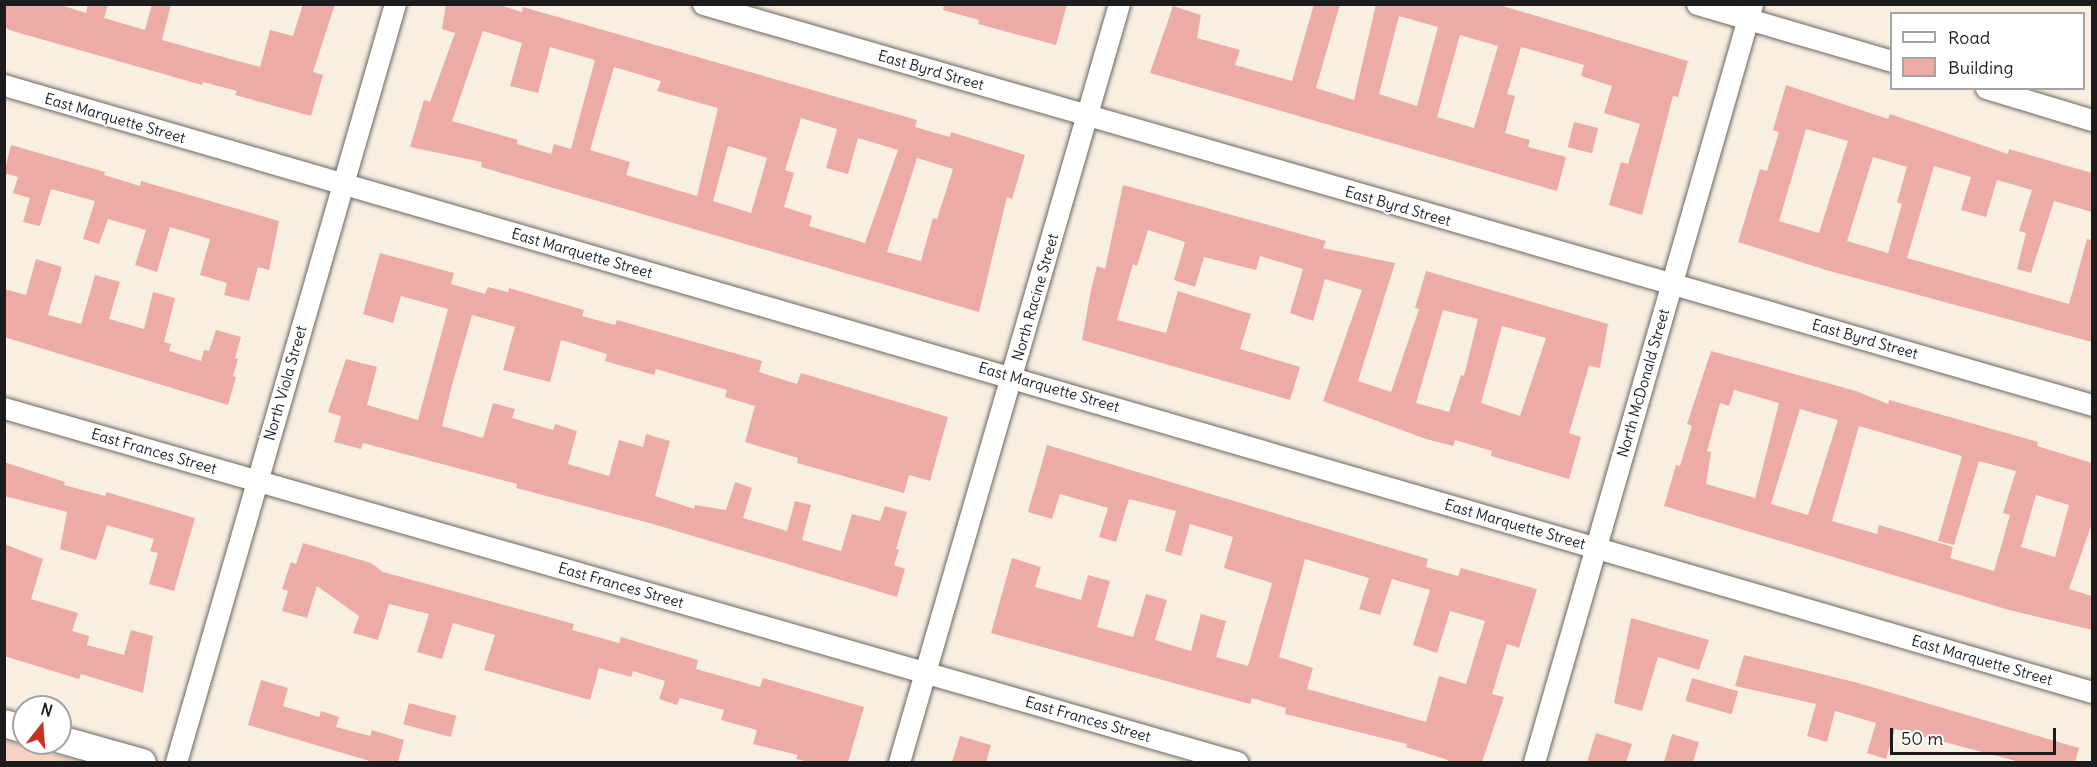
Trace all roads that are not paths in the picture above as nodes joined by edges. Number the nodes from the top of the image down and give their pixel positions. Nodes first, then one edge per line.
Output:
1 (395, 4) edge
2 (704, 4) edge
3 (1119, 4) edge
4 (1697, 4) edge
5 (1750, 12) edge
6 (1890, 60) edge
7 (4, 85) edge
8 (1993, 90) edge
9 (1087, 115) junction
10 (2092, 120) edge
11 (343, 184) junction
12 (1672, 284) junction
13 (1013, 377) junction
14 (2092, 405) edge
15 (4, 408) edge
16 (257, 480) junction
17 (1596, 547) junction
18 (925, 673) junction
19 (2092, 692) edge
20 (72, 742) edge
21 (142, 762) edge
22 (176, 762) edge
23 (899, 762) edge
24 (1237, 762) edge
25 (1534, 762) edge

1 - 11 street, North Viola Street
2 - 9 street, East Byrd Street
3 - 9 street, North Racine Street
4 - 5 street
5 - 6 street
5 - 12 street, North McDonald Street
7 - 11 street, East Marquette Street
8 - 10 street
9 - 12 street, East Byrd Street
9 - 13 street, North Racine Street
11 - 13 street, East Marquette Street
11 - 16 street, North Viola Street
12 - 14 street, East Byrd Street
12 - 17 street, North McDonald Street
13 - 17 street, East Marquette Street
13 - 18 street, North Racine Street
15 - 16 street, East Frances Street
16 - 18 street, East Frances Street
16 - 22 street, North Viola Street
17 - 19 street, East Marquette Street
17 - 25 street, North McDonald Street
18 - 23 street, North Racine Street
18 - 24 street, East Frances Street
20 - 21 street

